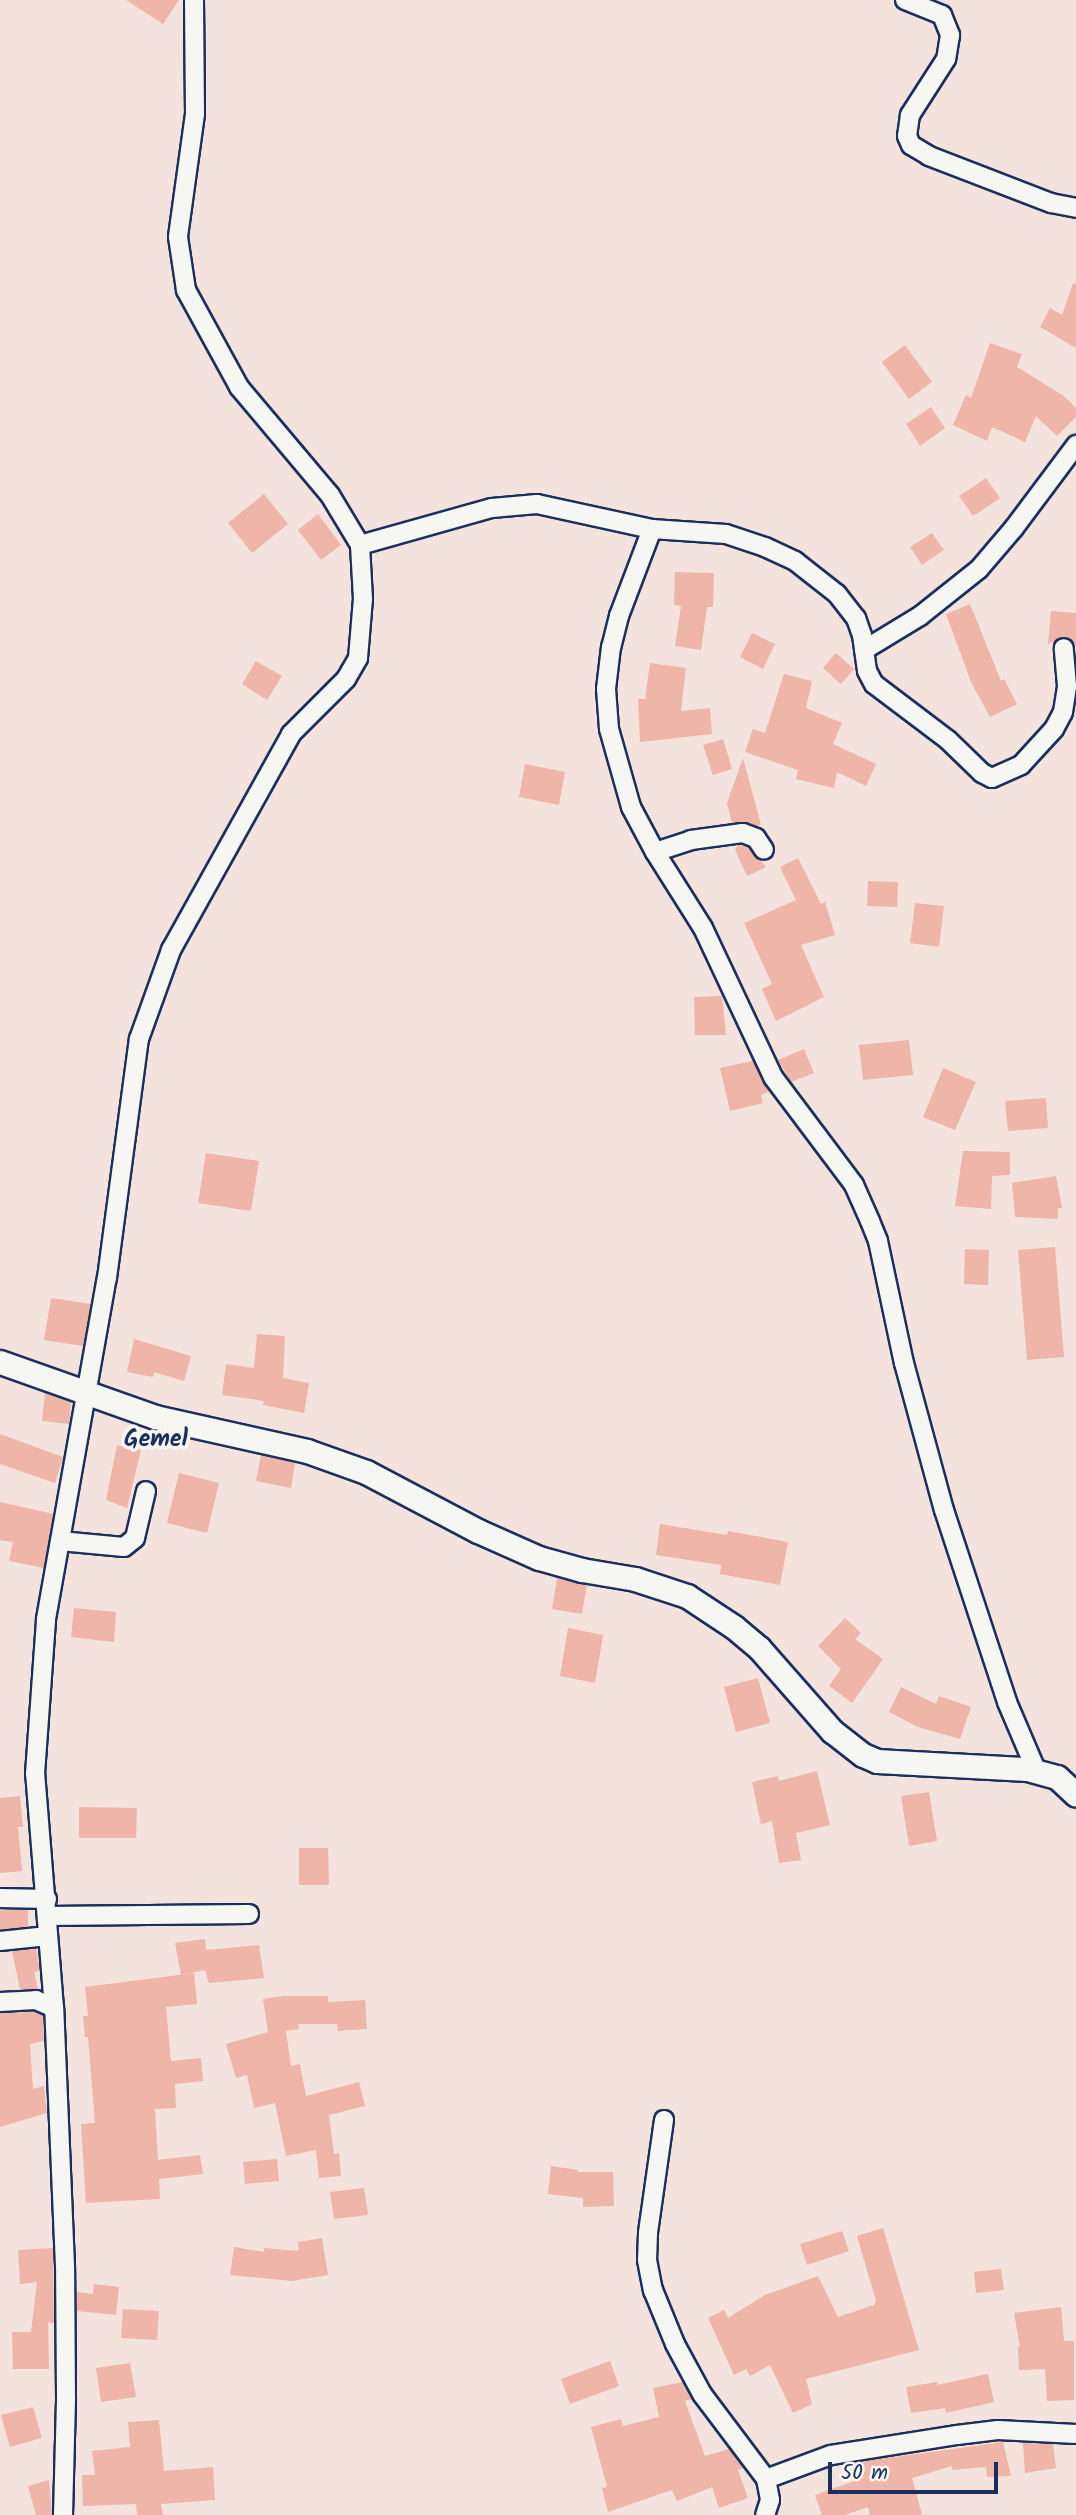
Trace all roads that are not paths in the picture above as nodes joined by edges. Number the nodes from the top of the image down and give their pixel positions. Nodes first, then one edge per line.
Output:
1 (194, 0) edge
2 (905, 0) edge
3 (1076, 208) edge
4 (1076, 445) edge
5 (652, 529) junction
6 (360, 545) junction
7 (1064, 648) dead end
8 (864, 650) junction
9 (764, 850) dead end
10 (655, 852) junction
11 (0, 1362) edge
12 (86, 1395) junction
13 (146, 1491) dead end
14 (60, 1541) junction
15 (1036, 1770) junction
16 (1076, 1794) edge
17 (0, 1898) edge
18 (47, 1908) junction
19 (249, 1914) dead end
20 (48, 1936) junction
21 (0, 1941) edge
22 (0, 2002) edge
23 (54, 2007) junction
24 (664, 2120) dead end
25 (1076, 2434) edge
26 (766, 2479) junction
27 (63, 2515) edge
28 (765, 2515) edge

1 - 6 street
2 - 3 street
4 - 8 street
5 - 6 street
5 - 8 street
5 - 10 street
6 - 12 street
7 - 8 street
9 - 10 street
10 - 15 street
11 - 12 street
12 - 14 street
12 - 15 street
13 - 14 street
14 - 18 street
15 - 16 street
17 - 18 street
18 - 19 street
18 - 20 street
20 - 21 street
20 - 23 street
22 - 23 street
23 - 27 street
24 - 26 street
25 - 26 street
26 - 28 street

